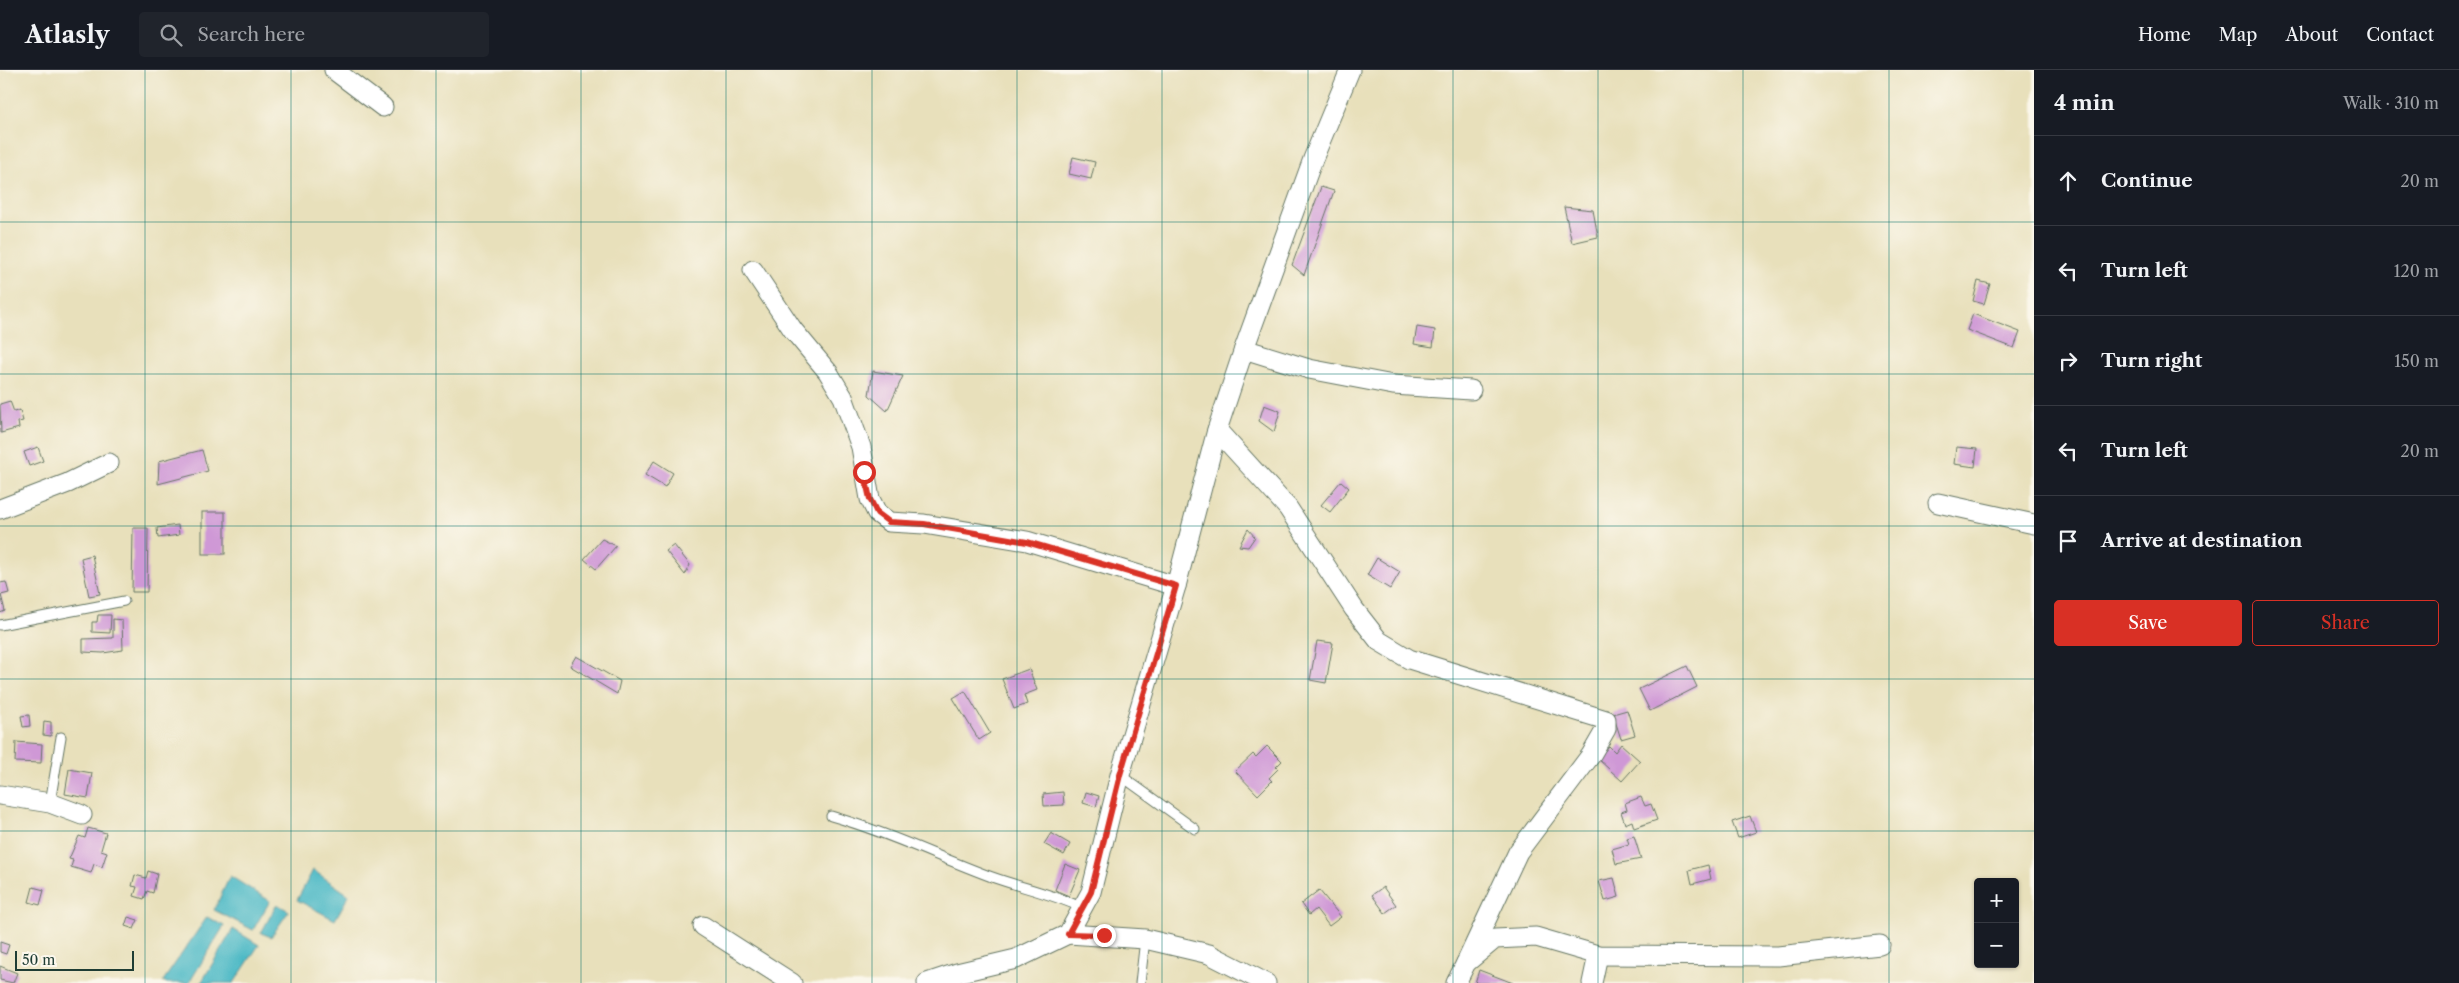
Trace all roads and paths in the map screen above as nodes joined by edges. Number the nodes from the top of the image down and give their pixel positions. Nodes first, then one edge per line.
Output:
1 (334, 70) edge
2 (1350, 70) edge
3 (383, 106) dead end
4 (753, 270) dead end
5 (1244, 349) junction
6 (1471, 390) dead end
7 (1218, 430) junction
8 (109, 463) dead end
9 (1938, 503) dead end
10 (0, 509) edge
11 (2034, 524) edge
12 (1176, 586) junction
13 (124, 601) dead end
14 (0, 624) edge
15 (62, 737) dead end
16 (1120, 775) junction
17 (0, 795) edge
18 (50, 803) junction
19 (82, 815) dead end
20 (831, 816) dead end
21 (1195, 829) dead end
22 (1082, 908) junction
23 (703, 926) dead end
24 (1068, 934) junction
25 (1145, 939) junction
26 (1880, 945) dead end
27 (1598, 955) junction
28 (1466, 962) junction
29 (958, 978) edge
30 (792, 983) edge
31 (927, 983) edge
32 (1140, 983) edge
33 (1266, 983) edge
34 (1456, 983) edge
35 (1592, 983) edge

1 - 3 street
2 - 5 street
4 - 12 street
5 - 6 street
5 - 7 street
7 - 12 street
7 - 28 street
8 - 10 street
9 - 11 street
12 - 16 street
13 - 14 lane
15 - 18 lane
16 - 21 lane
16 - 22 street
17 - 18 street
18 - 19 street
20 - 22 lane
22 - 24 street
23 - 30 street
24 - 25 street
24 - 29 street
25 - 32 lane
25 - 33 street
26 - 27 street
27 - 28 street
27 - 35 street
28 - 34 street
29 - 31 street

